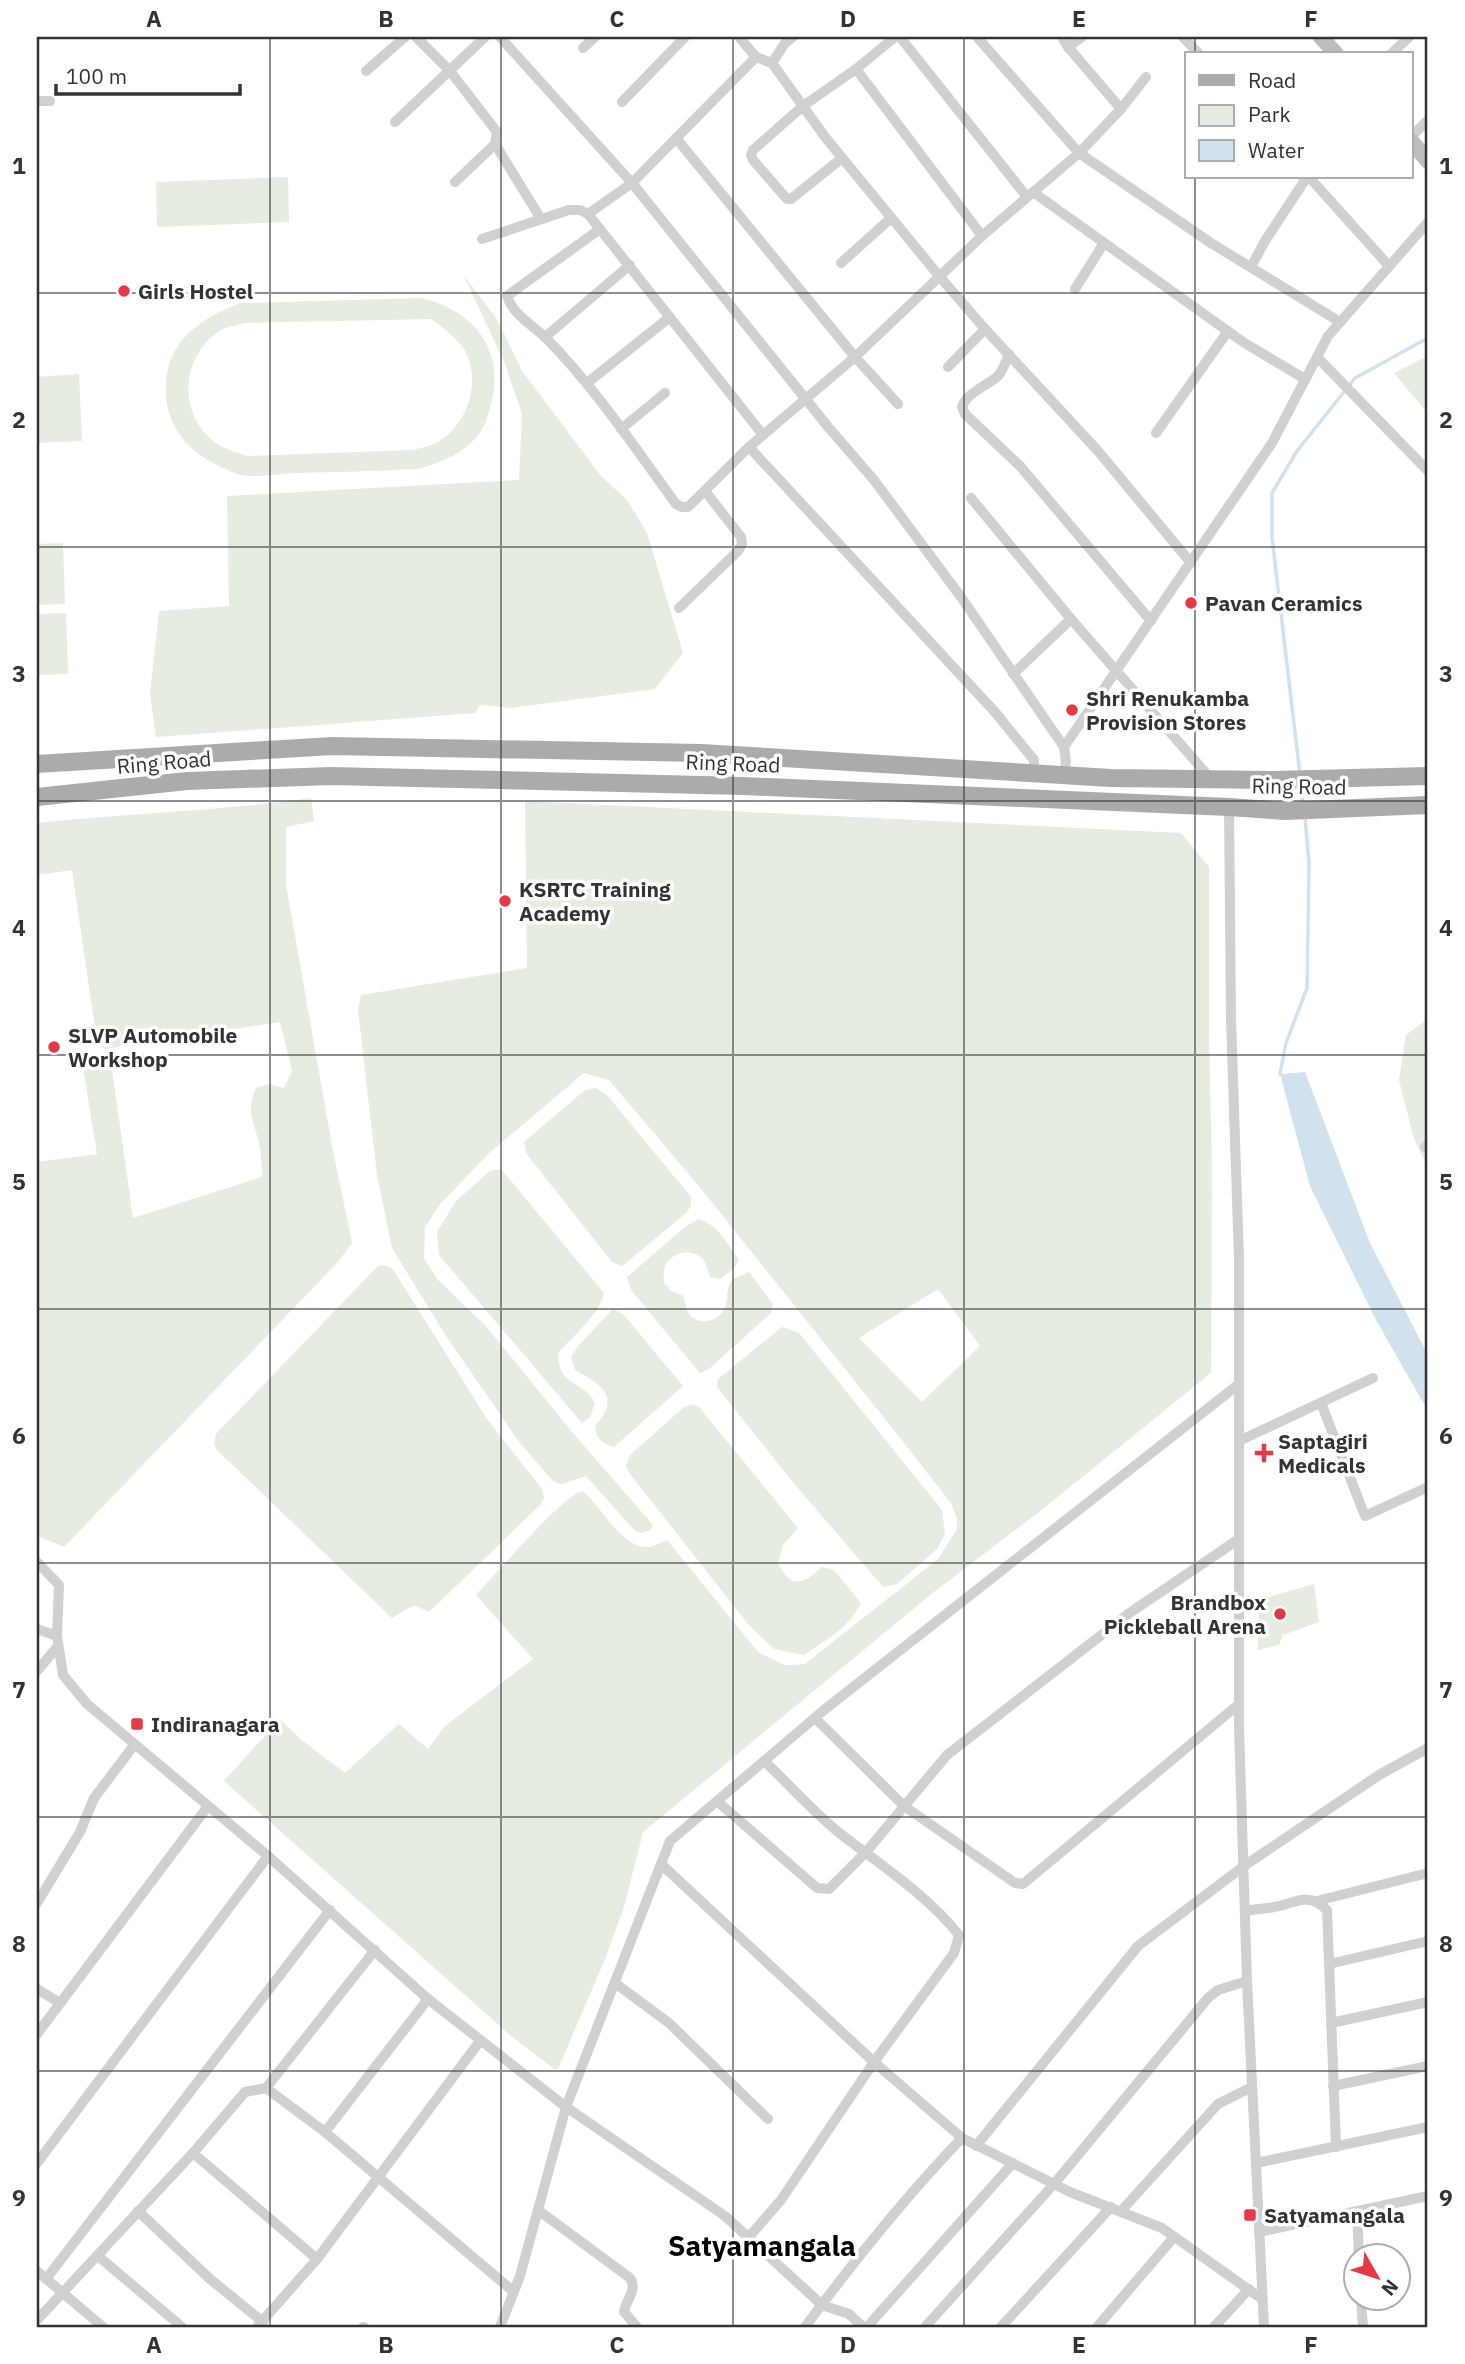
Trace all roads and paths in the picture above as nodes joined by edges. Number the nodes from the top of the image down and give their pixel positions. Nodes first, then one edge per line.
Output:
1 (405, 37) edge
2 (416, 37) edge
3 (485, 37) edge
4 (500, 37) edge
5 (595, 37) edge
6 (685, 37) edge
7 (739, 37) edge
8 (793, 37) edge
9 (898, 37) edge
10 (977, 37) edge
11 (1082, 37) edge
12 (1183, 37) edge
13 (1321, 37) edge
14 (1409, 37) edge
15 (1065, 42) edge
16 (583, 48) dead end
17 (1197, 52) edge
18 (1334, 52) edge
19 (1393, 52) edge
20 (756, 57) junction
21 (772, 63) junction
22 (856, 69) junction
23 (366, 71) dead end
24 (450, 71) junction
25 (1146, 77) dead end
26 (50, 101) dead end
27 (37, 102) edge
28 (622, 102) dead end
29 (803, 106) junction
30 (1121, 109) junction
31 (1428, 120) edge
32 (395, 122) dead end
33 (676, 138) junction
34 (1412, 138) edge
35 (1412, 140) edge
36 (495, 144) junction
37 (1079, 153) junction
38 (842, 158) junction
39 (1428, 161) edge
40 (1307, 178) edge
41 (1309, 178) edge
42 (455, 182) dead end
43 (632, 183) junction
44 (1030, 194) junction
45 (588, 214) junction
46 (891, 218) junction
47 (541, 219) junction
48 (1428, 222) edge
49 (600, 229) junction
50 (982, 236) junction
51 (482, 239) dead end
52 (1104, 243) junction
53 (841, 263) dead end
54 (630, 265) junction
55 (1390, 266) junction
56 (1251, 267) junction
57 (940, 277) junction
58 (1075, 289) dead end
59 (670, 317) junction
60 (1340, 322) junction
61 (985, 329) junction
62 (1227, 331) junction
63 (545, 337) junction
64 (1009, 354) junction
65 (1317, 357) junction
66 (855, 358) junction
67 (948, 367) dead end
68 (1305, 379) junction
69 (587, 383) junction
70 (665, 393) dead end
71 (805, 398) junction
72 (898, 404) dead end
73 (621, 429) junction
74 (1156, 433) dead end
75 (763, 435) junction
76 (749, 447) junction
77 (1428, 471) edge
78 (705, 491) junction
79 (971, 498) dead end
80 (1191, 563) junction
81 (678, 608) dead end
82 (1071, 619) junction
83 (1151, 621) junction
84 (1116, 671) junction
85 (1013, 674) junction
86 (332, 746) junction
87 (1064, 747) junction
88 (37, 764) edge
89 (1034, 774) junction
90 (1065, 775) junction
91 (331, 776) junction
92 (1428, 776) edge
93 (1211, 779) junction
94 (1229, 780) junction
95 (37, 797) edge
96 (1428, 805) edge
97 (1229, 807) junction
98 (1373, 1378) dead end
99 (1239, 1384) junction
100 (1321, 1403) junction
101 (1239, 1441) junction
102 (1428, 1487) edge
103 (1239, 1539) junction
104 (37, 1562) edge
105 (37, 1629) edge
106 (57, 1641) junction
107 (37, 1671) edge
108 (1239, 1704) junction
109 (815, 1718) junction
110 (135, 1744) junction
111 (1428, 1748) edge
112 (764, 1760) junction
113 (718, 1802) junction
114 (208, 1806) junction
115 (904, 1806) junction
116 (866, 1852) junction
117 (268, 1856) junction
118 (662, 1864) junction
119 (1244, 1866) junction
120 (1428, 1873) edge
121 (1318, 1901) junction
122 (37, 1903) edge
123 (330, 1910) junction
124 (1245, 1910) junction
125 (1428, 1941) edge
126 (375, 1950) junction
127 (1329, 1964) junction
128 (1247, 1982) junction
129 (615, 1983) junction
130 (37, 1989) edge
131 (428, 1999) junction
132 (1428, 2002) edge
133 (60, 2003) junction
134 (1331, 2022) junction
135 (37, 2034) edge
136 (480, 2041) junction
137 (874, 2062) junction
138 (1428, 2066) edge
139 (1334, 2086) junction
140 (1252, 2087) junction
141 (266, 2088) junction
142 (566, 2107) junction
143 (768, 2119) dead end
144 (1428, 2126) edge
145 (324, 2132) junction
146 (962, 2137) junction
147 (976, 2146) junction
148 (1336, 2147) junction
149 (193, 2153) junction
150 (38, 2160) edge
151 (1013, 2163) junction
152 (1256, 2163) junction
153 (378, 2177) junction
154 (1055, 2184) junction
155 (1428, 2196) edge
156 (1116, 2209) junction
157 (538, 2210) junction
158 (138, 2211) junction
159 (1357, 2211) junction
160 (1259, 2232) junction
161 (1174, 2237) junction
162 (748, 2238) junction
163 (1358, 2242) edge
164 (98, 2256) junction
165 (317, 2259) junction
166 (37, 2271) edge
167 (46, 2279) junction
168 (1249, 2289) junction
169 (63, 2292) junction
170 (514, 2292) junction
171 (1262, 2299) junction
172 (822, 2305) junction
173 (37, 2320) edge
174 (260, 2325) edge
175 (103, 2327) edge
176 (181, 2327) edge
177 (500, 2327) edge
178 (637, 2327) edge
179 (805, 2327) edge
180 (865, 2327) edge
181 (925, 2327) edge
182 (1001, 2327) edge
183 (1097, 2327) edge
184 (1214, 2327) edge
185 (1264, 2327) edge

1 - 23 street
2 - 24 street
3 - 24 street
4 - 43 street
5 - 16 street
6 - 28 street
7 - 20 street
8 - 21 street
9 - 22 street
9 - 44 street
10 - 37 street
11 - 15 street
12 - 17 street
13 - 18 street
14 - 19 street
15 - 30 street
20 - 21 street
20 - 33 street
21 - 29 street
22 - 29 street
22 - 50 street
24 - 32 street
24 - 36 street
25 - 30 street
26 - 27 street
29 - 38 street
29 - 38 street
30 - 37 street
31 - 34 street
33 - 43 street
33 - 66 street
35 - 39 street
36 - 42 street
36 - 47 street
37 - 44 street
37 - 56 street
38 - 46 street
40 - 56 street
41 - 55 street
43 - 45 street
43 - 71 street
44 - 50 street
44 - 52 street
45 - 47 street
45 - 49 street
46 - 53 street
46 - 57 street
47 - 51 street
48 - 55 street
49 - 54 street
49 - 63 street
50 - 57 street
52 - 58 street
52 - 62 street
54 - 59 street
54 - 63 street
55 - 60 street
56 - 60 street
57 - 61 street
57 - 66 street
59 - 69 street
59 - 75 street
60 - 65 street
61 - 64 street
61 - 67 street
62 - 68 street
62 - 74 street
63 - 69 street
64 - 80 street
64 - 83 street
65 - 68 street
65 - 77 street
66 - 71 street
66 - 72 street
68 - 80 street
69 - 73 street
70 - 73 street
71 - 75 street
71 - 85 street
73 - 78 street
75 - 76 street
76 - 78 street
76 - 89 street
78 - 81 street
79 - 82 street
80 - 83 street
82 - 84 street
82 - 85 street
83 - 84 street
84 - 87 street
84 - 93 street
85 - 87 street
86 - 88 main road, Ring Road
86 - 89 main road, Ring Road
86 - 91 main road
87 - 90 street
89 - 90 main road, Ring Road
90 - 93 main road, Ring Road
91 - 95 main road, Ring Road
91 - 97 main road, Ring Road
92 - 94 main road, Ring Road
93 - 94 main road, Ring Road
94 - 97 main road
96 - 97 main road, Ring Road
97 - 99 street
98 - 100 street
99 - 101 street
99 - 109 street
100 - 101 street
100 - 102 street
101 - 103 street
103 - 108 street
103 - 115 street
104 - 106 street
105 - 106 street
106 - 107 street
106 - 110 street
108 - 115 street
108 - 119 street
109 - 112 street
109 - 115 street
110 - 114 street
110 - 122 street
111 - 119 street
112 - 113 street
112 - 116 street
113 - 116 street
113 - 118 street
114 - 117 street
114 - 133 street
115 - 116 street
116 - 137 street
117 - 123 street
117 - 150 street
118 - 129 street
118 - 137 street
119 - 124 street
119 - 147 street
120 - 121 street
121 - 124 street
121 - 127 street
123 - 126 street
123 - 167 street
124 - 128 street
125 - 127 street
126 - 131 street
126 - 141 street
127 - 134 street
128 - 140 street
128 - 154 street
129 - 142 street
129 - 143 street
130 - 133 street
131 - 136 street
131 - 145 street
132 - 134 street
133 - 135 street
134 - 139 street
136 - 142 street
136 - 153 street
137 - 146 street
137 - 162 street
138 - 139 street
139 - 148 street
140 - 152 street
140 - 156 street
141 - 145 street
141 - 149 street
142 - 157 street
142 - 162 street
144 - 148 street
145 - 153 street
146 - 147 street
146 - 172 street
147 - 151 street
148 - 152 street
149 - 158 street
149 - 165 street
151 - 154 street
151 - 180 street
152 - 160 street
153 - 165 street
153 - 170 street
154 - 156 street
154 - 181 street
155 - 159 street
156 - 161 street
156 - 182 street
157 - 170 street
157 - 178 street
158 - 164 street
158 - 174 street
159 - 160 street
159 - 163 street
160 - 171 street
161 - 168 street
161 - 183 street
162 - 172 street
164 - 169 street
164 - 176 street
165 - 174 street
166 - 167 street
167 - 169 street
168 - 171 street
168 - 184 street
169 - 173 street
169 - 175 street
170 - 177 street
171 - 185 street
172 - 179 street
172 - 180 street

